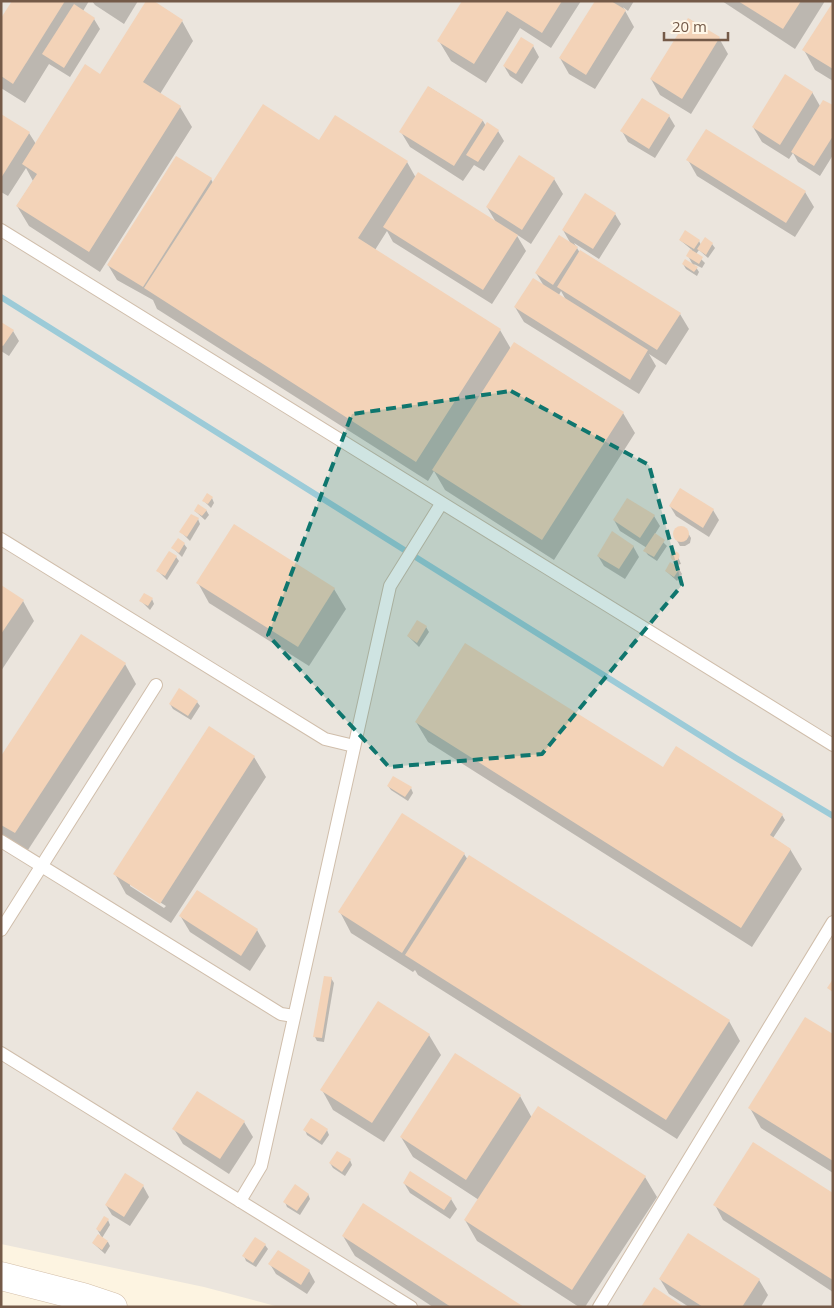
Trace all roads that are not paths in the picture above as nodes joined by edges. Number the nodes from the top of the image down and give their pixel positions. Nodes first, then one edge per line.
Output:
1 (1, 230) edge
2 (441, 504) junction
3 (1, 539) edge
4 (156, 684) dead end
5 (833, 745) edge
6 (354, 746) junction
7 (1, 841) edge
8 (42, 865) junction
9 (833, 922) edge
10 (1, 930) edge
11 (294, 1016) junction
12 (1, 1053) edge
13 (240, 1202) junction
14 (1, 1276) edge
15 (81, 1302) edge
16 (113, 1307) edge
17 (412, 1307) edge
18 (599, 1307) edge

1 - 2 lane
2 - 5 lane
2 - 6 lane
3 - 6 lane
4 - 8 lane
6 - 11 lane
7 - 8 lane
8 - 10 lane
8 - 11 lane
9 - 18 lane
11 - 13 lane
12 - 13 lane
13 - 17 lane
14 - 15 street
15 - 16 street

